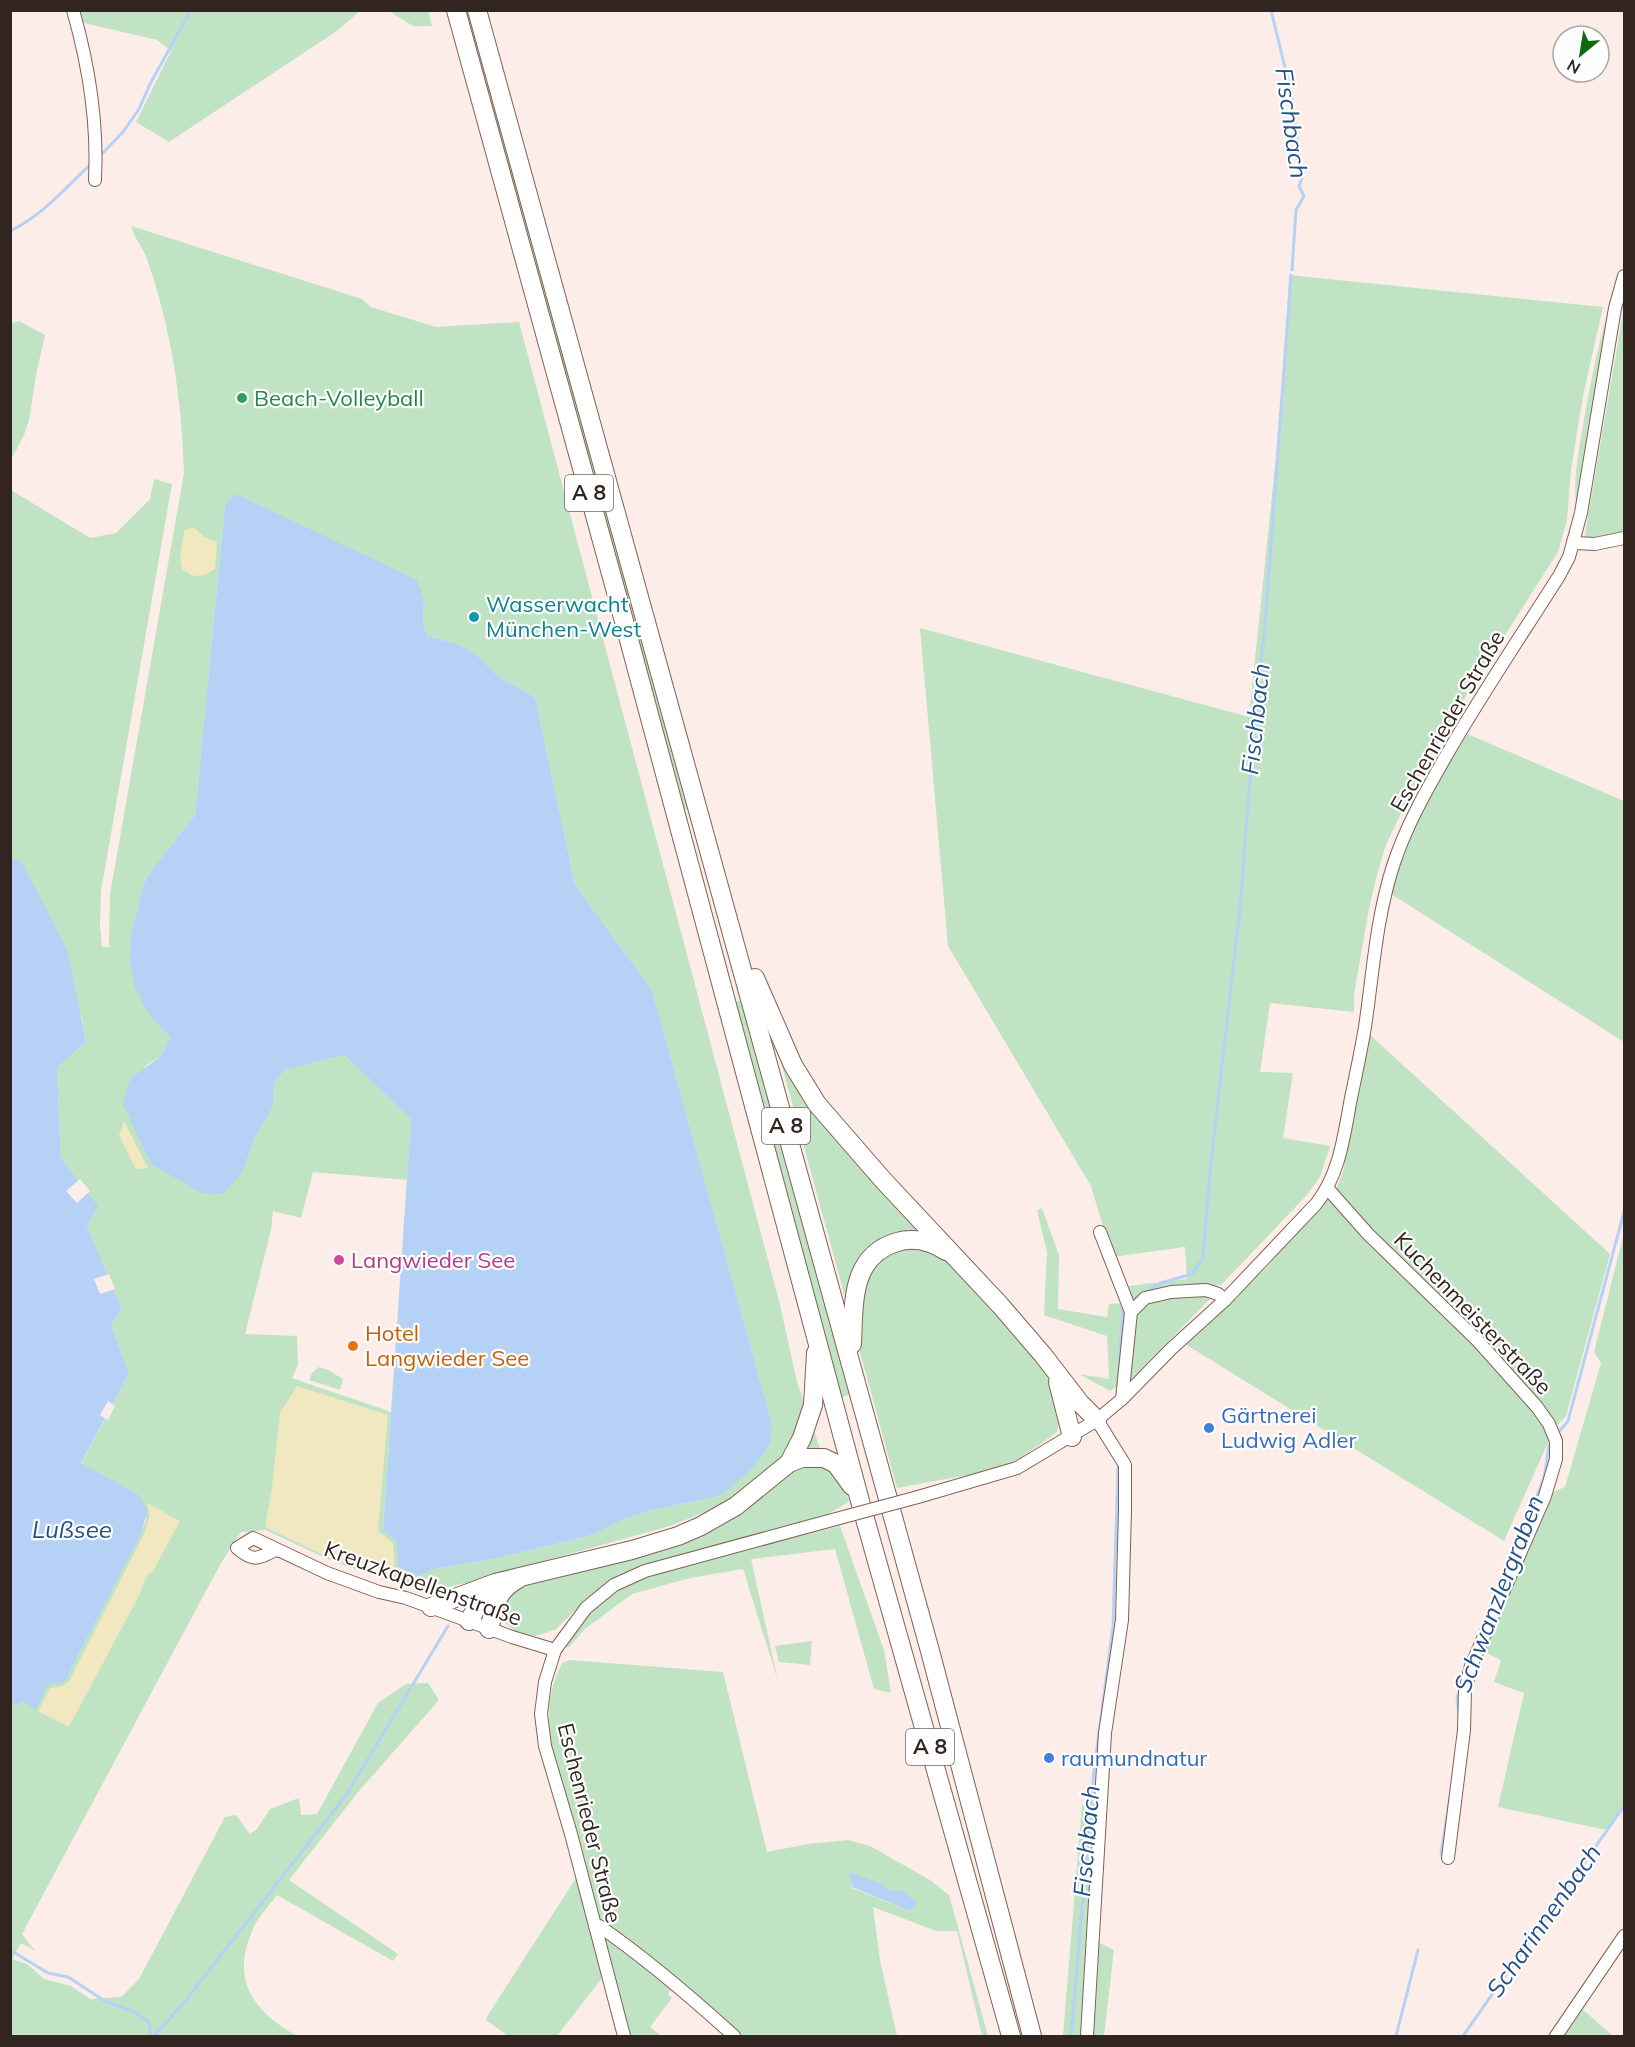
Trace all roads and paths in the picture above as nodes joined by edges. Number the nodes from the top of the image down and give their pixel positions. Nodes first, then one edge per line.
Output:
1 (73, 10) edge
2 (456, 10) edge
3 (477, 10) edge
4 (95, 174) dead end
5 (1624, 276) edge
6 (1624, 538) edge
7 (1574, 543) junction
8 (721, 890) junction
9 (1328, 1189) junction
10 (1100, 1232) dead end
11 (955, 1257) junction
12 (1225, 1300) junction
13 (1131, 1311) junction
14 (817, 1337) junction
15 (851, 1362) junction
16 (1056, 1374) junction
17 (1122, 1399) junction
18 (1097, 1420) junction
19 (1072, 1437) junction
20 (789, 1463) junction
21 (860, 1501) junction
22 (279, 1551) dead end
23 (519, 1578) junction
24 (495, 1583) junction
25 (431, 1607) junction
26 (469, 1622) junction
27 (489, 1629) junction
28 (555, 1650) junction
29 (1448, 1858) dead end
30 (595, 1926) junction
31 (1624, 1936) edge
32 (624, 2037) edge
33 (734, 2037) edge
34 (1011, 2037) edge
35 (1032, 2037) edge
36 (1087, 2037) edge
37 (1556, 2037) edge

1 - 4 street
2 - 14 highway, A 8
3 - 8 highway, A 8
5 - 7 street, Eschenrieder Straße
6 - 7 street
7 - 9 street, Eschenrieder Straße
8 - 11 highway
8 - 15 highway, A 8
9 - 12 street, Eschenrieder Straße
9 - 29 street, Kuchenmeisterstraße
10 - 13 street
11 - 15 highway
11 - 16 highway
12 - 13 street
12 - 17 street, Eschenrieder Straße
13 - 17 street
14 - 20 highway
14 - 21 highway, A 8
15 - 35 highway, A 8
16 - 18 highway
16 - 19 highway
17 - 18 street, Eschenrieder Straße
18 - 19 street, Eschenrieder Straße
18 - 36 street
19 - 28 street, Eschenrieder Straße, bridge
20 - 21 highway
20 - 23 highway
21 - 34 highway, A 8
22 - 25 street, Kreuzkapellenstraße
23 - 24 highway
23 - 27 highway
24 - 25 highway
24 - 26 highway
25 - 26 street, Kreuzkapellenstraße
26 - 27 street, Kreuzkapellenstraße
27 - 28 street, Kreuzkapellenstraße
28 - 30 street, Eschenrieder Straße
30 - 32 street, Eschenrieder Straße
30 - 33 street
31 - 37 street

